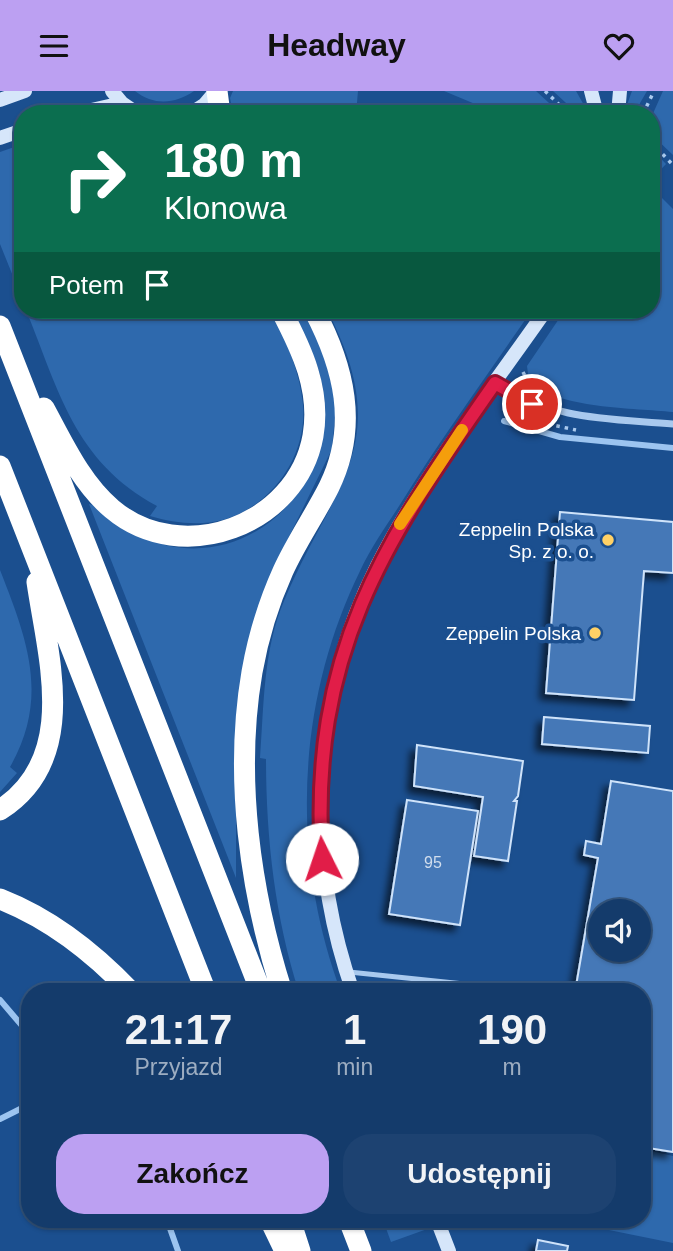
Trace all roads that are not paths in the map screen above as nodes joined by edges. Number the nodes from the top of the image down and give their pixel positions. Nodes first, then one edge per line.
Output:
1 (25, 91) edge
2 (112, 91) edge
3 (216, 91) edge
4 (0, 100) edge
5 (122, 103) junction
6 (113, 105) edge
7 (125, 105) edge
8 (204, 105) edge
9 (286, 319) edge
10 (318, 319) edge
11 (540, 319) edge
12 (2, 332) edge
13 (495, 383) junction
14 (673, 424) edge
15 (0, 466) edge
16 (32, 549) junction
17 (0, 810) edge
18 (0, 899) edge
19 (346, 972) junction
20 (121, 983) edge
21 (202, 983) edge
22 (257, 983) edge
23 (280, 983) edge
24 (350, 983) edge
25 (454, 983) edge
26 (274, 1228) edge
27 (293, 1228) edge
28 (352, 1228) edge
29 (441, 1228) edge
30 (285, 1251) edge
31 (300, 1251) edge
32 (361, 1251) edge
33 (449, 1251) edge

1 - 4 street
2 - 5 street
3 - 8 street
5 - 6 street
5 - 7 street
9 - 12 highway
10 - 23 highway
11 - 13 street
12 - 22 highway
13 - 14 street
13 - 19 street
15 - 16 highway
16 - 17 highway
16 - 21 highway
18 - 20 highway
19 - 24 street
19 - 25 lane
26 - 30 highway
27 - 31 highway
28 - 32 highway
29 - 33 street

